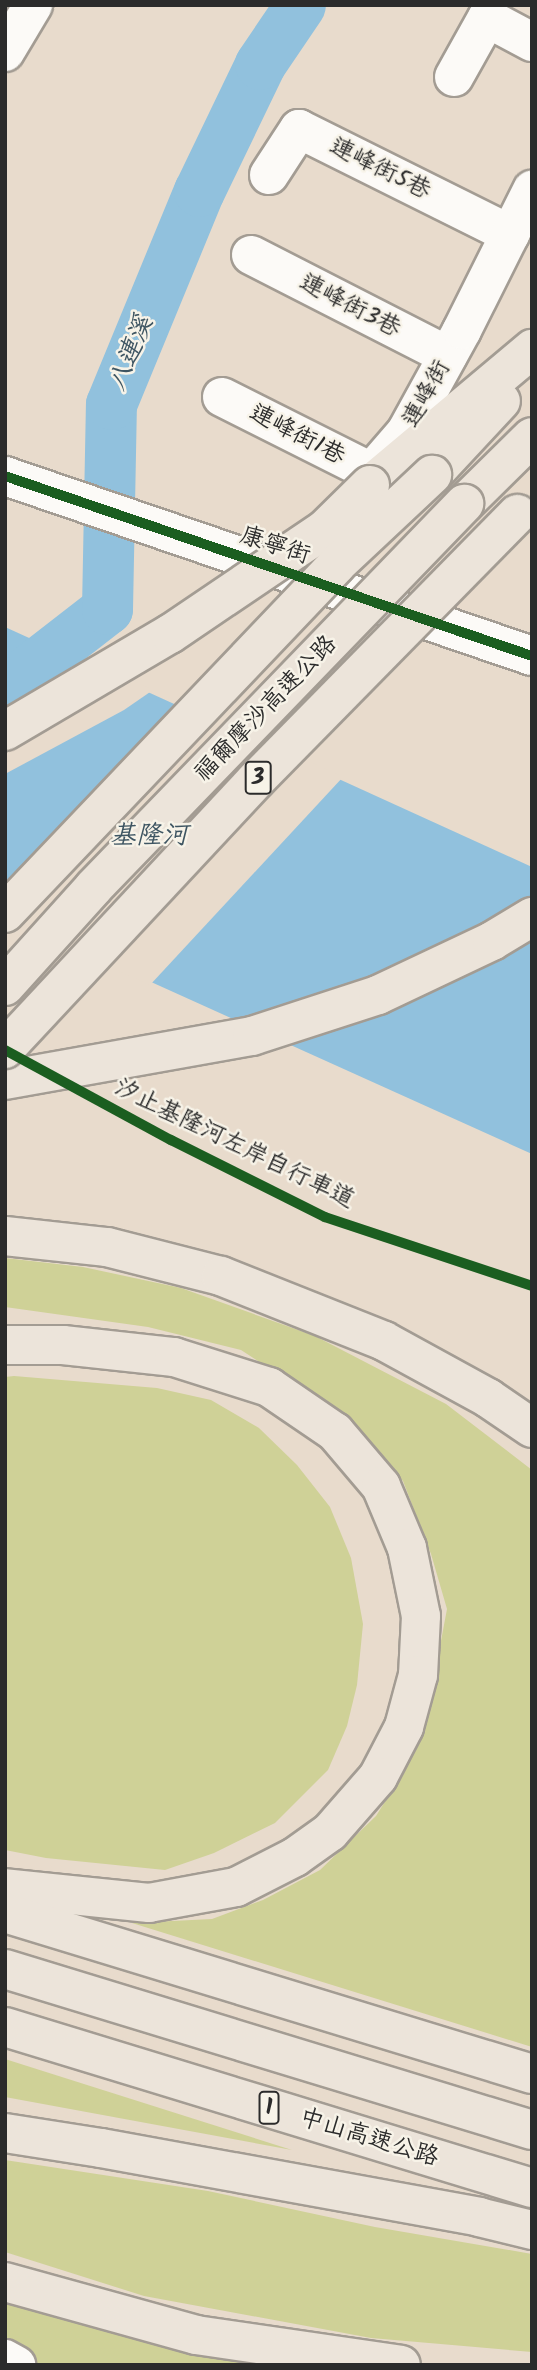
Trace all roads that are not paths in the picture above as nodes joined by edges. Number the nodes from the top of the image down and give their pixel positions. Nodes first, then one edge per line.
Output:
1 (33, 5) edge
2 (532, 42) edge
3 (5, 52) edge
4 (454, 77) dead end
5 (269, 175) dead end
6 (532, 190) edge
7 (510, 234) junction
8 (251, 255) dead end
9 (532, 349) edge
10 (532, 355) edge
11 (448, 356) junction
12 (222, 397) dead end
13 (532, 437) edge
14 (5, 477) edge
15 (371, 479) junction
16 (524, 507) edge
17 (263, 564) junction
18 (532, 656) edge
19 (5, 731) edge
20 (5, 913) edge
21 (532, 917) edge
22 (5, 986) edge
23 (5, 1049) edge
24 (5, 1080) edge
25 (5, 1236) edge
26 (5, 1345) edge
27 (532, 1429) edge
28 (5, 1888) edge
29 (5, 1913) edge
30 (5, 1969) edge
31 (5, 2027) edge
32 (532, 2074) edge
33 (532, 2130) edge
34 (5, 2133) edge
35 (532, 2189) edge
36 (532, 2230) edge
37 (5, 2282) edge
38 (5, 2359) edge
39 (16, 2365) edge
40 (401, 2365) edge

1 - 3 street
2 - 4 street
5 - 7 street, 連峰街5巷
6 - 7 street, 連峰街
7 - 11 street, 連峰街
8 - 11 street, 連峰街3巷
9 - 15 highway
10 - 20 highway, bridge
11 - 15 street, 連峰街
12 - 15 street, 連峰街1巷
13 - 22 highway, 福爾摩沙高速公路 / 3, bridge
14 - 17 street, 康寧街
15 - 17 street, 連峰街
15 - 19 highway, bridge
16 - 23 highway, 福爾摩沙高速公路 / 3, bridge
17 - 18 street, 康寧街
21 - 24 highway
25 - 27 highway
26 - 28 highway
29 - 32 highway
30 - 33 highway, 1
31 - 35 highway, 中山高速公路 / 1
34 - 36 highway
37 - 40 highway
38 - 39 street

